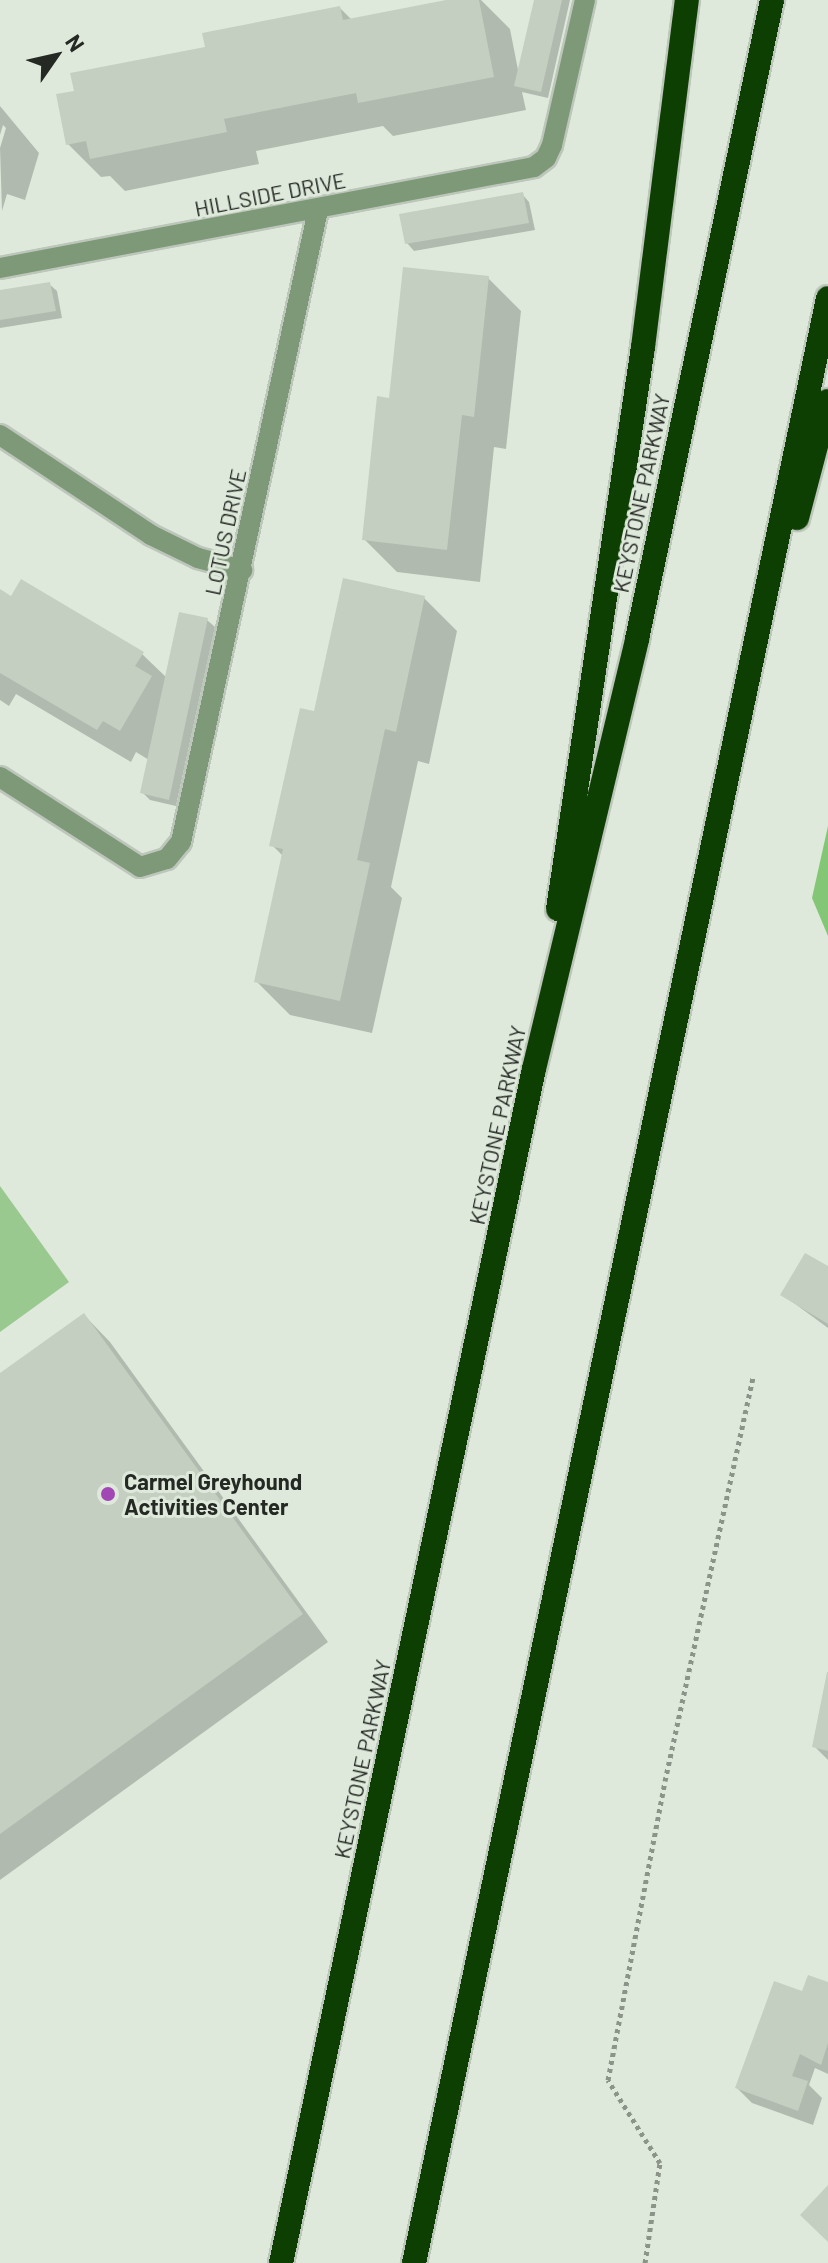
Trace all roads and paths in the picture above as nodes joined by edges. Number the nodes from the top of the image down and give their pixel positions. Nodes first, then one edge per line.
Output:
1 (585, 0) edge
2 (687, 0) edge
3 (772, 0) edge
4 (318, 210) junction
5 (0, 268) edge
6 (828, 298) edge
7 (828, 401) edge
8 (0, 435) edge
9 (242, 570) junction
10 (0, 777) edge
11 (720, 810) junction
12 (534, 1069) junction
13 (753, 1377) dead end
14 (481, 1946) junction
15 (281, 2263) edge
16 (414, 2263) edge
17 (427, 2263) edge
18 (645, 2263) edge

1 - 4 street, HILLSIDE DRIVE
2 - 12 highway
3 - 12 highway, KEYSTONE PARKWAY
4 - 5 street, HILLSIDE DRIVE
4 - 9 street, LOTUS DRIVE
6 - 11 highway
7 - 11 highway
8 - 9 street
9 - 10 street, LOTUS DRIVE
11 - 14 highway
12 - 15 highway, KEYSTONE PARKWAY
13 - 18 path
14 - 16 highway
14 - 17 highway

